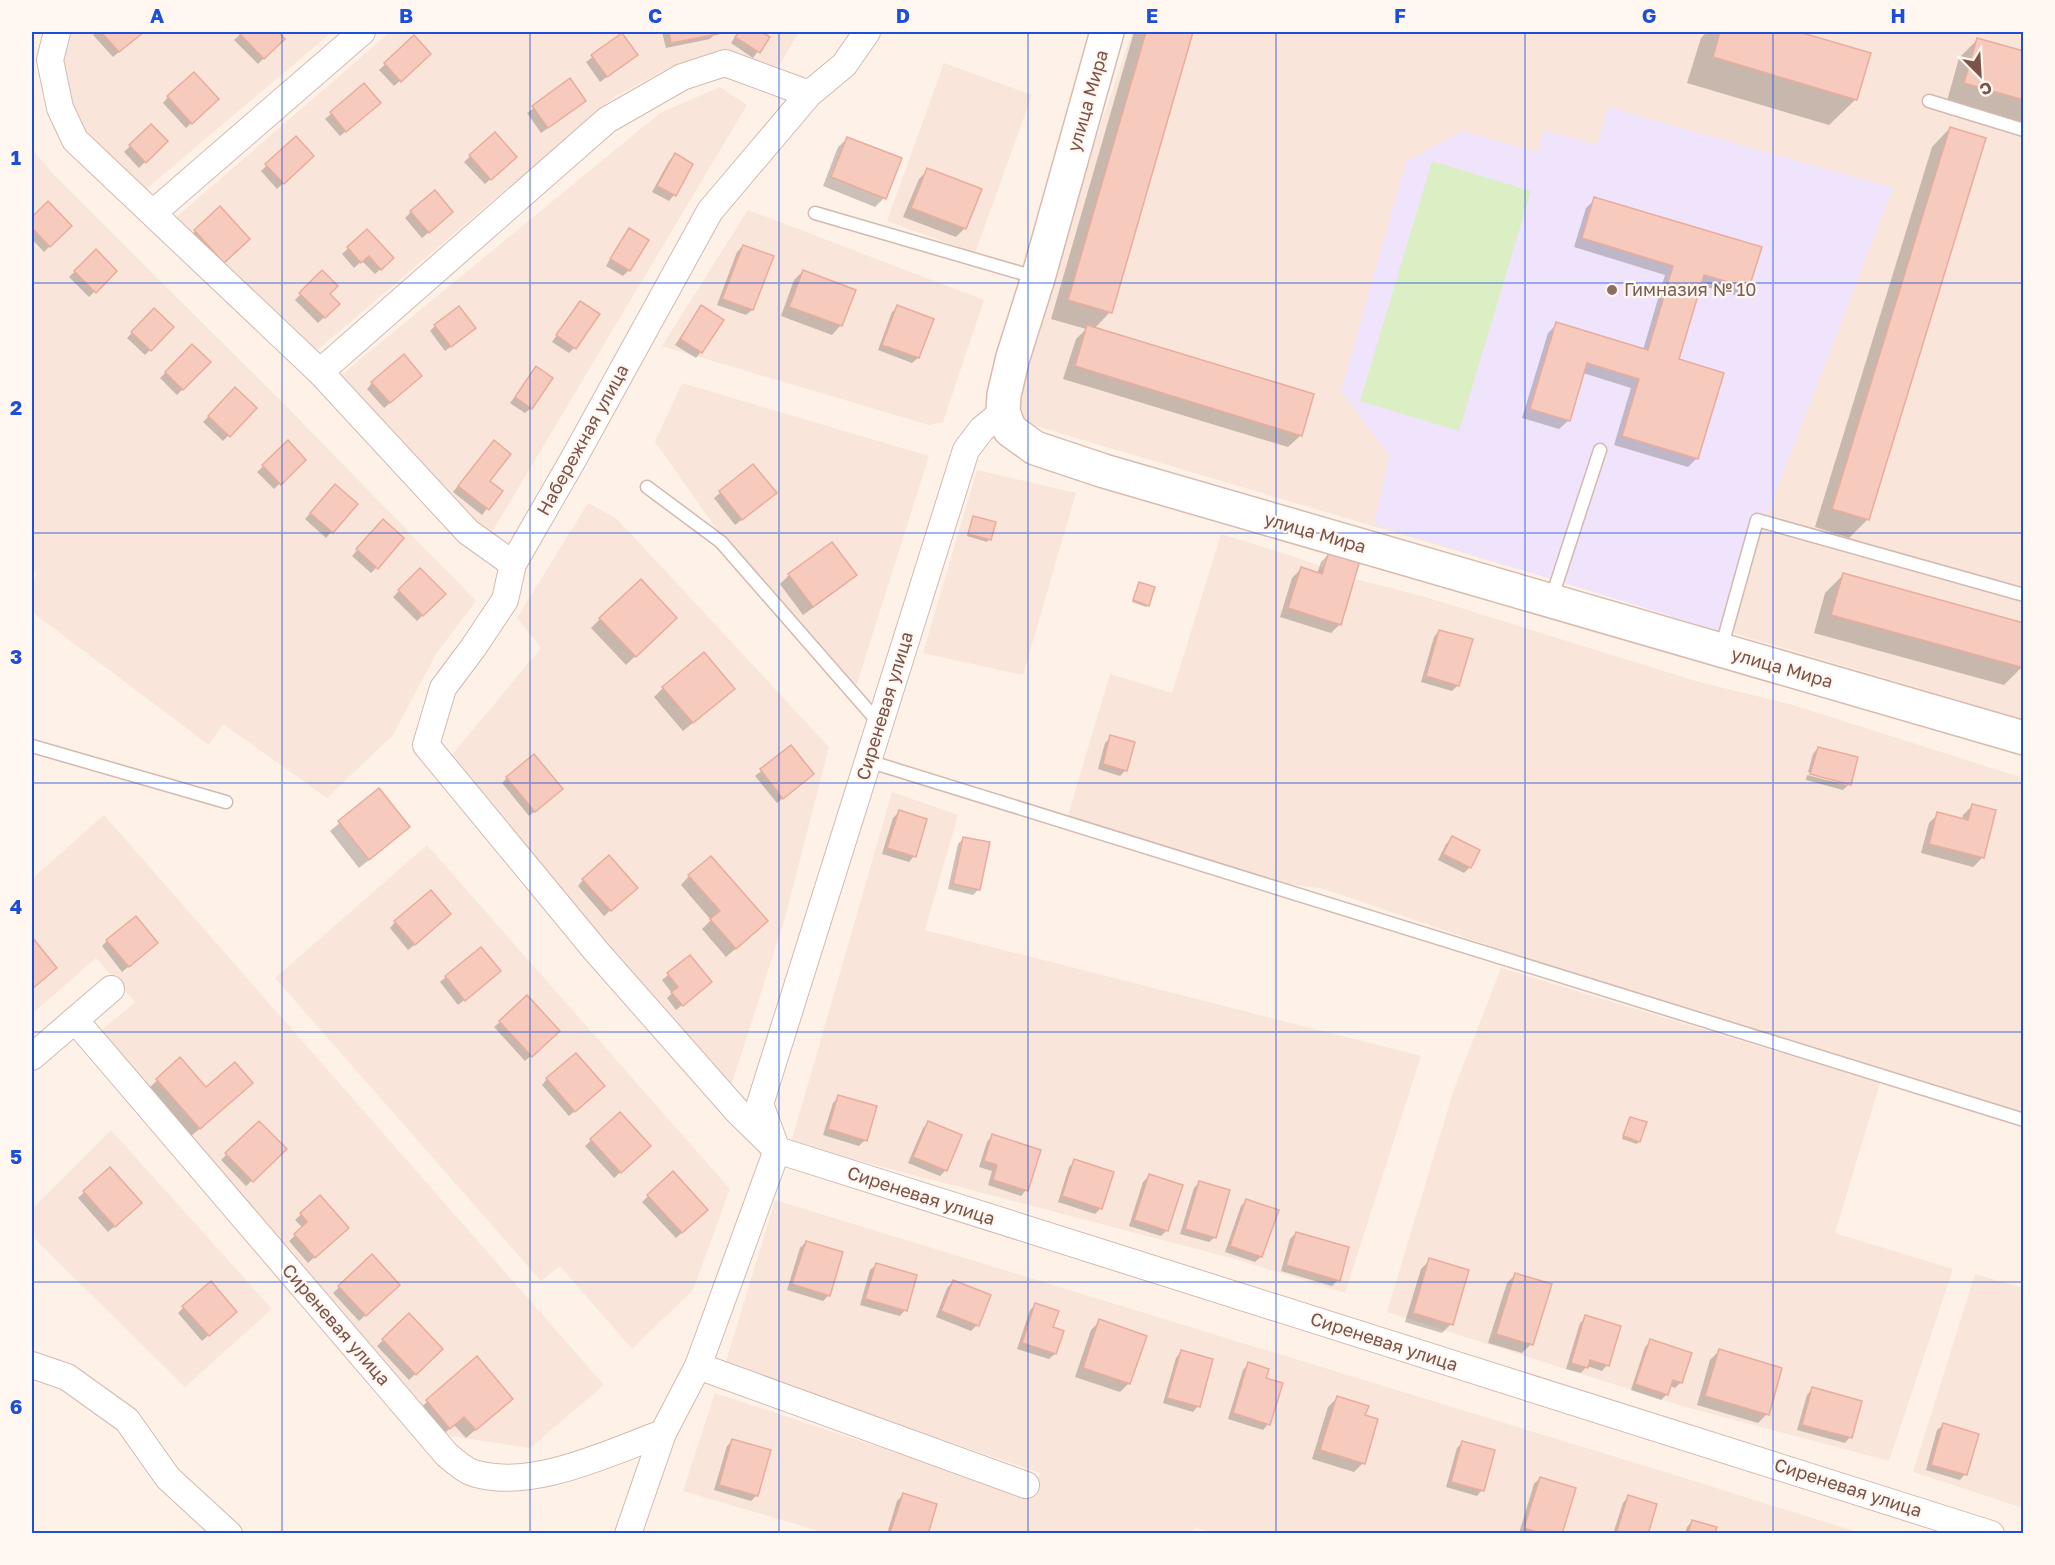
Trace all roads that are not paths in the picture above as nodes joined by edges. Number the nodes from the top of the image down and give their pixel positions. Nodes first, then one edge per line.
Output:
1 (57, 32) edge
2 (362, 32) edge
3 (867, 32) edge
4 (1107, 32) edge
5 (809, 93) junction
6 (1929, 101) dead end
7 (2024, 130) edge
8 (153, 213) junction
9 (815, 213) dead end
10 (1038, 278) junction
11 (320, 372) junction
12 (1003, 412) junction
13 (1600, 450) dead end
14 (648, 487) dead end
15 (513, 564) junction
16 (2024, 595) edge
17 (1551, 601) junction
18 (1720, 650) junction
19 (879, 723) junction
20 (2024, 738) edge
21 (32, 747) edge
22 (868, 762) junction
23 (226, 802) dead end
24 (111, 989) dead end
25 (75, 1020) junction
26 (32, 1058) edge
27 (2024, 1120) edge
28 (777, 1150) junction
29 (32, 1365) edge
30 (698, 1365) junction
31 (663, 1433) junction
32 (1026, 1485) dead end
33 (229, 1533) edge
34 (628, 1533) edge
35 (1991, 1533) edge

1 - 8 street
2 - 8 street
3 - 5 street, Набережная улица
4 - 10 street, улица Мира
5 - 11 street
5 - 15 street, Набережная улица
6 - 7 lane
8 - 11 street
9 - 10 lane
10 - 12 street, улица Мира
11 - 15 street
12 - 17 street, улица Мира
12 - 19 street, Сиреневая улица
13 - 17 lane
14 - 19 lane
15 - 28 street, Сиреневая улица
16 - 18 lane
17 - 18 street, улица Мира
18 - 20 street, улица Мира
19 - 22 street, Сиреневая улица
21 - 23 lane
22 - 27 lane
22 - 28 street, Сиреневая улица
24 - 25 street
25 - 26 street
25 - 31 street, Сиреневая улица
28 - 30 street
28 - 35 street, Сиреневая улица
29 - 33 street
30 - 31 street
30 - 32 street
31 - 34 street

